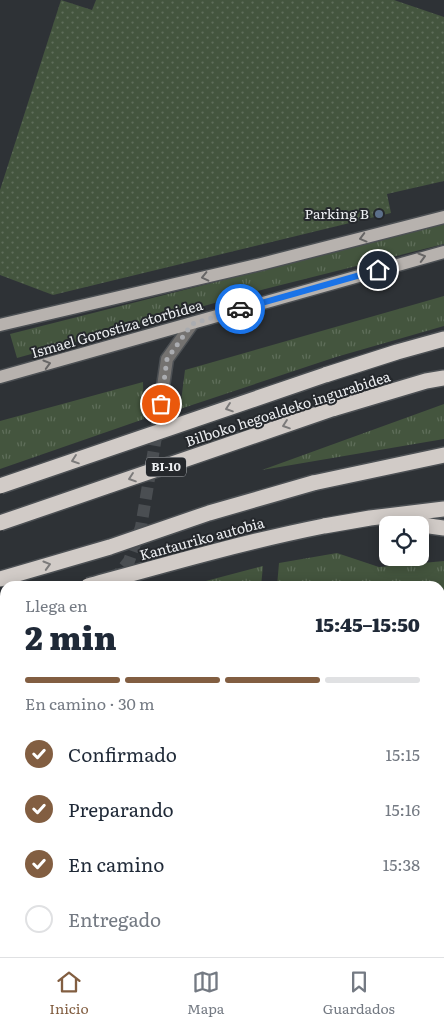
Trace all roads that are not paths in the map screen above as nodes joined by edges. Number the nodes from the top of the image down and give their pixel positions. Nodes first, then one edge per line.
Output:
1 (444, 216) edge
2 (444, 252) edge
3 (192, 324) junction
4 (0, 325) edge
5 (444, 339) edge
6 (0, 377) edge
7 (444, 378) edge
8 (158, 421) tunnel mouth
9 (444, 455) edge
10 (0, 486) edge
11 (444, 509) edge
12 (370, 518) junction
13 (0, 523) edge
14 (444, 528) edge
15 (0, 579) edge
16 (106, 581) edge

1 -> 4 main road, Ismael Gorostiza etorbidea
3 -> 2 main road, Ismael Gorostiza etorbidea
6 -> 3 main road, Ismael Gorostiza etorbidea
3 - 8 street
5 -> 10 highway, bridge
7 -> 13 highway, Bilboko hegoaldeko ingurabidea / BI-10, bridge
15 -> 9 highway, bridge
11 - 12 highway
12 - 14 highway
12 - 16 highway, Kantauriko autobia, bridge

